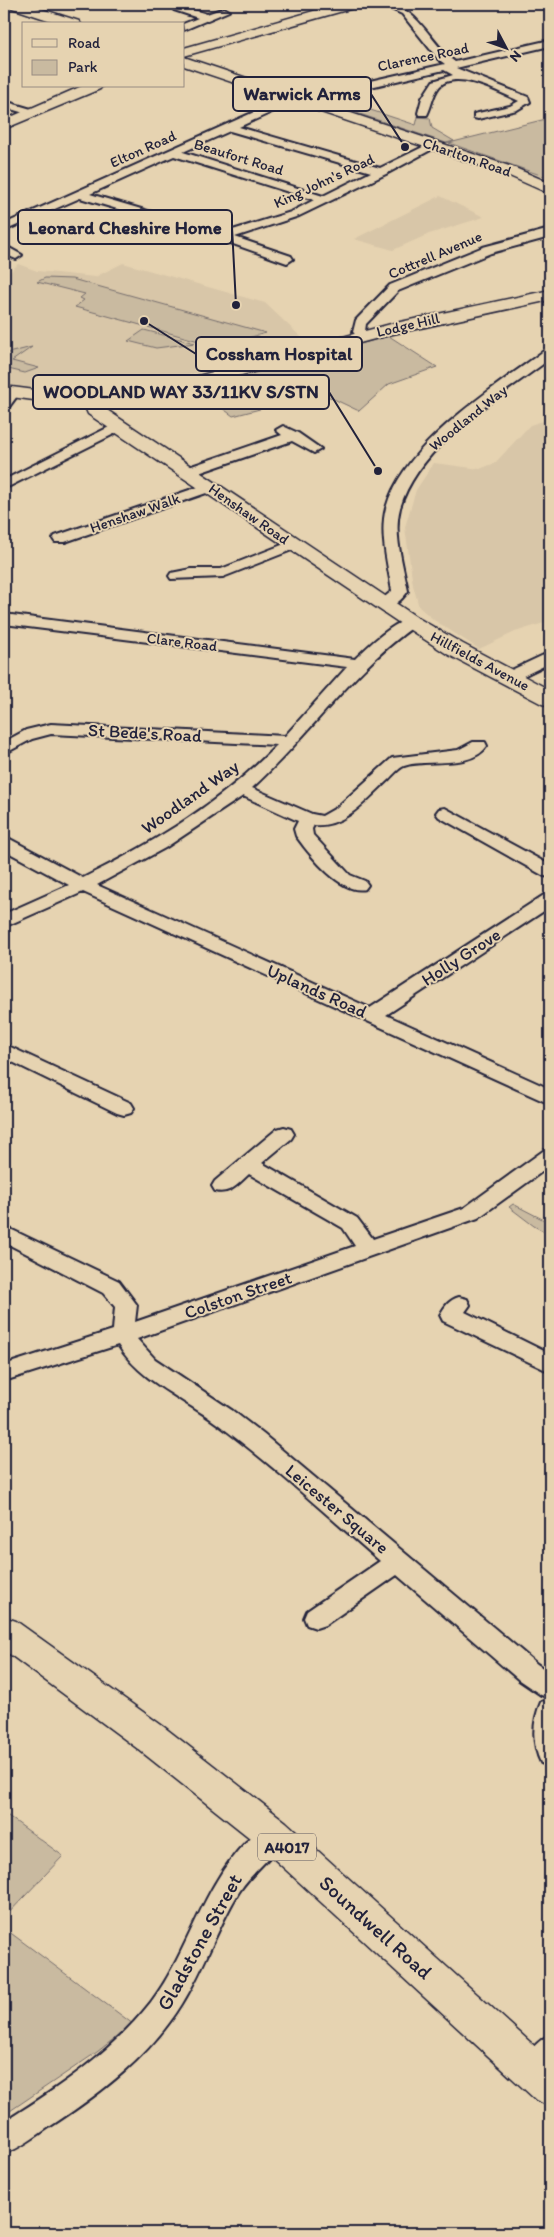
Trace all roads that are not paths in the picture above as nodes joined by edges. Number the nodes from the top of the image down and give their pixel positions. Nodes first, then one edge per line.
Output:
1 (14, 4) edge
2 (352, 4) edge
3 (385, 4) edge
4 (177, 8) dead end
5 (224, 11) dead end
6 (206, 17) junction
7 (68, 22) edge
8 (185, 27) edge
9 (550, 43) edge
10 (185, 52) edge
11 (185, 61) edge
12 (450, 67) junction
13 (461, 75) junction
14 (90, 88) edge
15 (298, 99) junction
16 (4, 104) edge
17 (479, 112) dead end
18 (34, 113) junction
19 (423, 113) dead end
20 (4, 125) edge
21 (229, 127) junction
22 (434, 145) junction
23 (173, 152) junction
24 (382, 172) junction
25 (547, 185) edge
26 (78, 194) junction
27 (325, 200) junction
28 (4, 228) edge
29 (550, 233) edge
30 (223, 237) junction
31 (4, 249) edge
32 (16, 255) dead end
33 (288, 259) dead end
34 (550, 295) edge
35 (364, 336) junction
36 (550, 353) edge
37 (7, 396) edge
38 (93, 402) junction
39 (119, 426) junction
40 (314, 449) dead end
41 (188, 472) junction
42 (4, 485) edge
43 (210, 487) junction
44 (60, 539) dead end
45 (292, 545) junction
46 (176, 576) dead end
47 (384, 604) junction
48 (4, 619) edge
49 (411, 622) junction
50 (550, 657) edge
51 (359, 664) junction
52 (509, 677) junction
53 (550, 699) edge
54 (291, 741) junction
55 (479, 746) dead end
56 (4, 749) edge
57 (241, 789) junction
58 (445, 813) dead end
59 (308, 819) junction
60 (4, 844) edge
61 (550, 872) edge
62 (84, 886) junction
63 (359, 886) dead end
64 (550, 899) edge
65 (4, 921) edge
66 (372, 1016) junction
67 (4, 1050) edge
68 (550, 1097) edge
69 (124, 1108) dead end
70 (284, 1134) dead end
71 (550, 1156) edge
72 (248, 1164) junction
73 (222, 1186) dead end
74 (4, 1233) edge
75 (369, 1250) junction
76 (459, 1305) dead end
77 (122, 1335) junction
78 (550, 1364) edge
79 (4, 1373) edge
80 (399, 1561) junction
81 (316, 1618) dead end
82 (4, 1631) edge
83 (550, 1687) edge
84 (550, 1710) edge
85 (550, 1755) edge
86 (273, 1834) junction
87 (545, 2069) edge
88 (4, 2139) edge

1 - 7 street
2 - 10 street
3 - 12 street
4 - 6 street
5 - 6 street
6 - 8 street
9 - 12 street, Clarence Road
11 - 15 street, Charlton Road
12 - 13 street
12 - 15 street, Clarence Road
13 - 17 street
13 - 19 street
14 - 18 street
15 - 21 street, Elton Road
15 - 22 street, Charlton Road
16 - 18 street
18 - 20 street
21 - 23 street, Elton Road
21 - 24 street
22 - 24 street, King John's Road
22 - 25 street, Charlton Road
23 - 26 street, Elton Road
23 - 27 street, Beaufort Road
24 - 27 street, King John's Road
26 - 28 street, Elton Road
26 - 30 street
27 - 30 street, King John's Road
29 - 35 street, Cottrell Avenue
30 - 33 street
31 - 32 street
34 - 35 street, Lodge Hill
35 - 38 street, Lodge Hill
36 - 47 street, Woodland Way
37 - 38 street, Lodge Hill
38 - 39 street, Henshaw Road
39 - 41 street, Henshaw Road
39 - 42 street
40 - 41 street
41 - 43 street, Henshaw Road
43 - 44 street, Henshaw Walk
43 - 45 street, Henshaw Road
45 - 46 street
45 - 47 street, Henshaw Road
47 - 49 street, Henshaw Road
48 - 51 street, Clare Road
49 - 51 street, Woodland Way
49 - 52 street, Hillfields Avenue
50 - 52 street
51 - 54 street, Woodland Way
52 - 53 street, Hillfields Avenue
54 - 56 street, St Bede's Road
54 - 57 street, Woodland Way
55 - 59 street
57 - 59 street
57 - 62 street, Woodland Way
58 - 61 street
59 - 63 street
60 - 62 street
62 - 65 street, Woodland Way
62 - 66 street, Uplands Road
64 - 66 street, Holly Grove
66 - 68 street, Uplands Road
67 - 69 street
70 - 72 street
71 - 75 street, Colston Street
72 - 73 street
72 - 75 street
74 - 77 street
75 - 77 street, Colston Street
76 - 78 street
77 - 79 street, Colston Street
77 - 80 street, Leicester Square
80 - 81 street
80 - 83 street, Leicester Square
82 - 86 street, Soundwell Road / A4017
84 - 85 street
86 - 87 street, Soundwell Road / A4017
86 - 88 street, Gladstone Street

